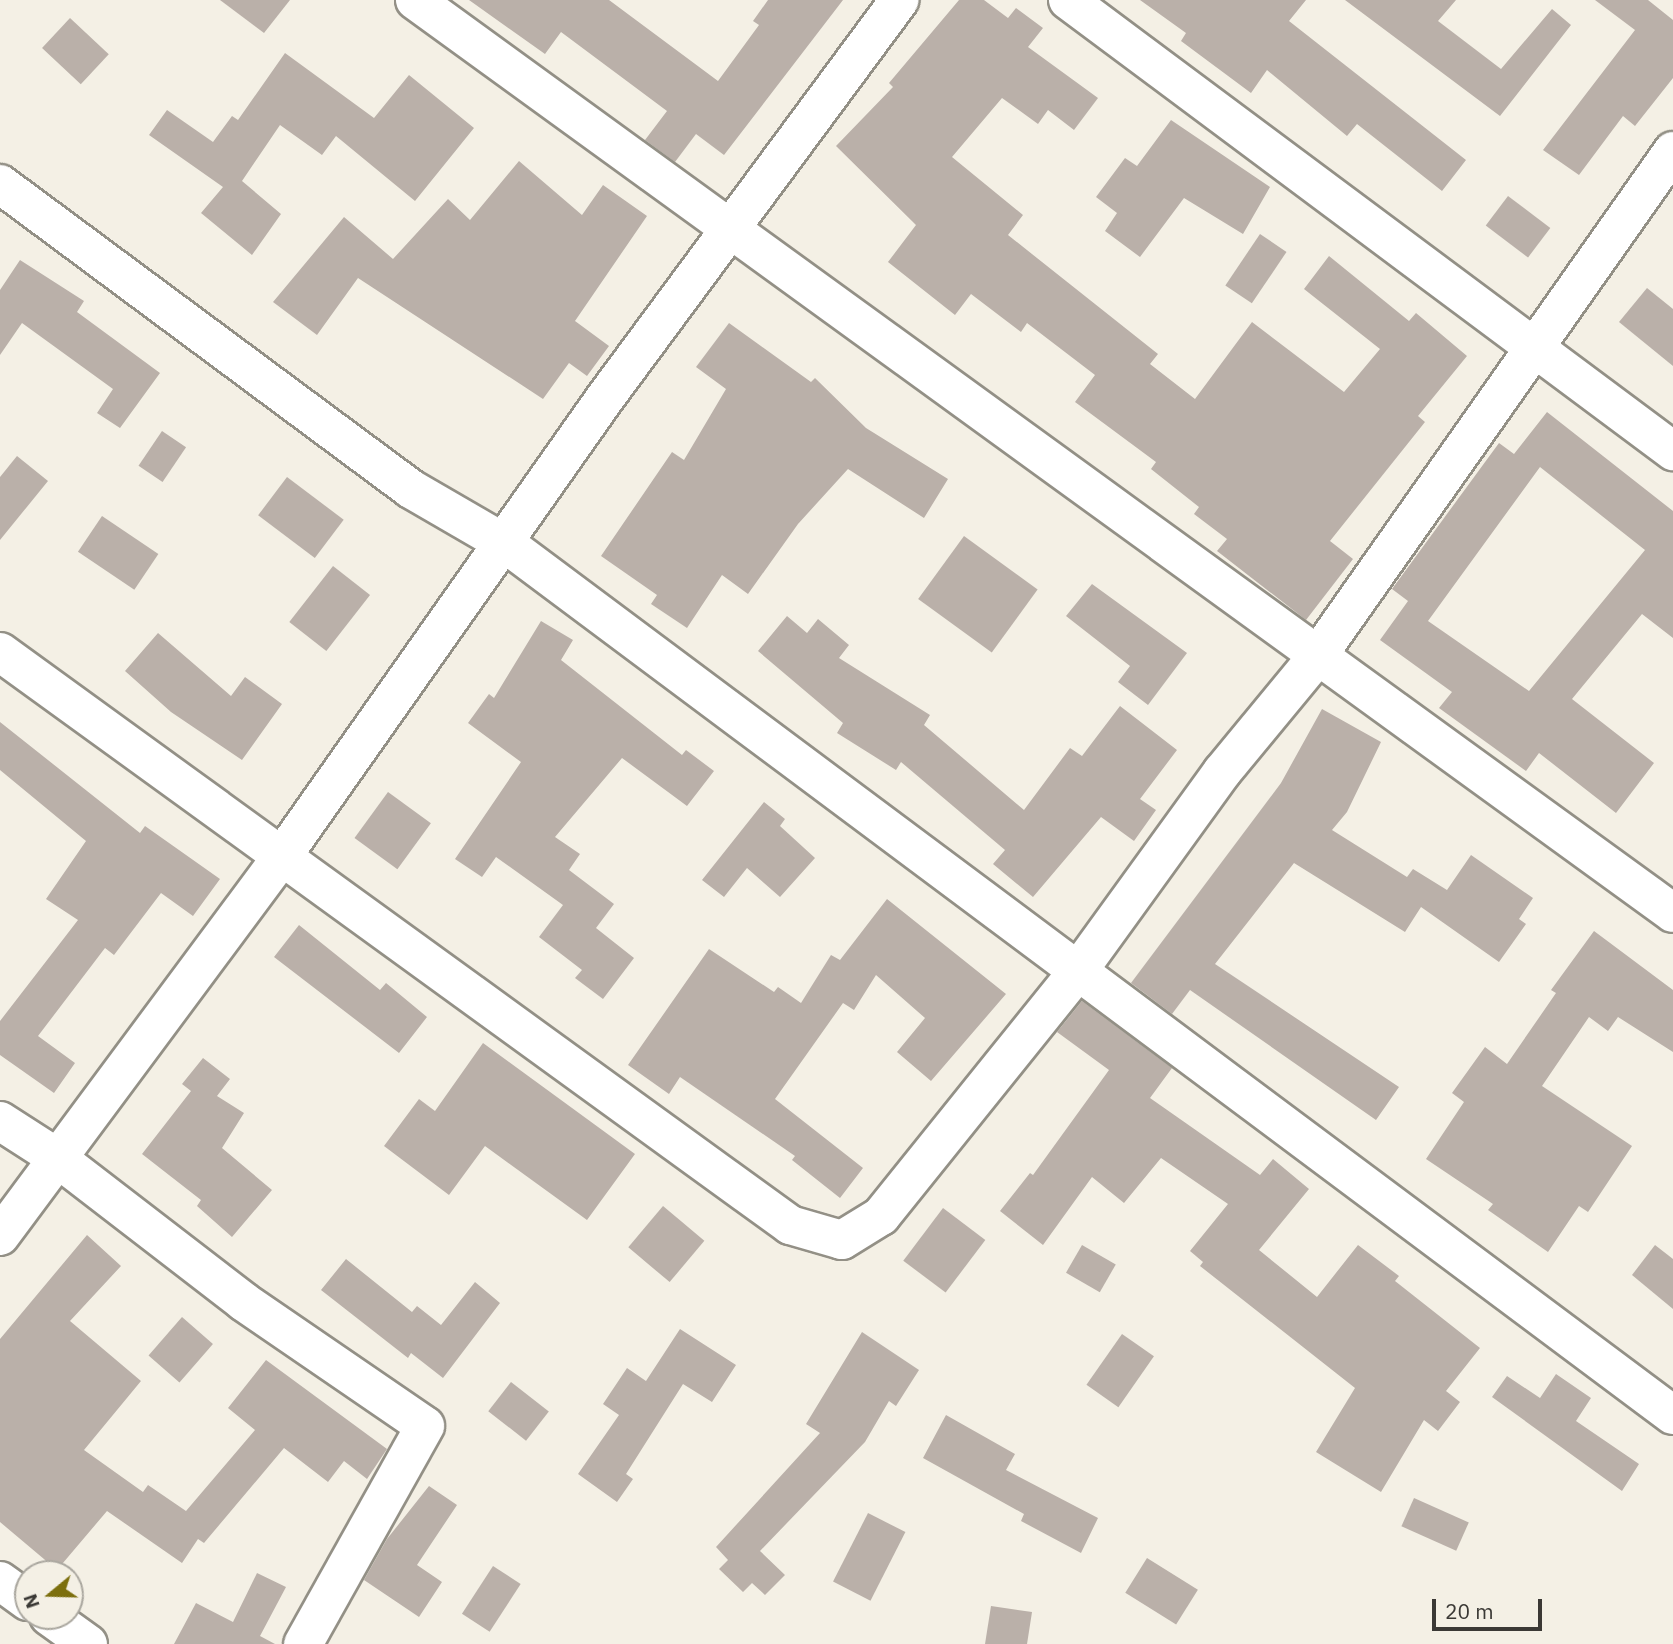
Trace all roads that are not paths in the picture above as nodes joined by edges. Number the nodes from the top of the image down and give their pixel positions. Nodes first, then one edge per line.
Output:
1 (415, 0) edge
2 (899, 0) edge
3 (1068, 0) edge
4 (1673, 151) edge
5 (0, 184) edge
6 (731, 228) junction
7 (1538, 348) junction
8 (1673, 451) edge
9 (506, 544) junction
10 (0, 652) edge
11 (1316, 658) junction
12 (283, 855) junction
13 (1673, 913) edge
14 (1078, 971) junction
15 (0, 1121) edge
16 (56, 1157) junction
17 (0, 1236) edge
18 (1673, 1415) edge
19 (68, 1630) edge
20 (88, 1644) edge
21 (303, 1644) edge

1 - 6 street
2 - 6 street
3 - 7 street
4 - 7 street
5 - 9 street
6 - 9 street
6 - 11 street
7 - 8 street
7 - 11 street
9 - 12 street
9 - 14 street
10 - 12 street
11 - 13 street
11 - 14 street
12 - 14 street
12 - 16 street
14 - 18 street
15 - 16 street
16 - 17 street
16 - 21 street
19 - 20 street

